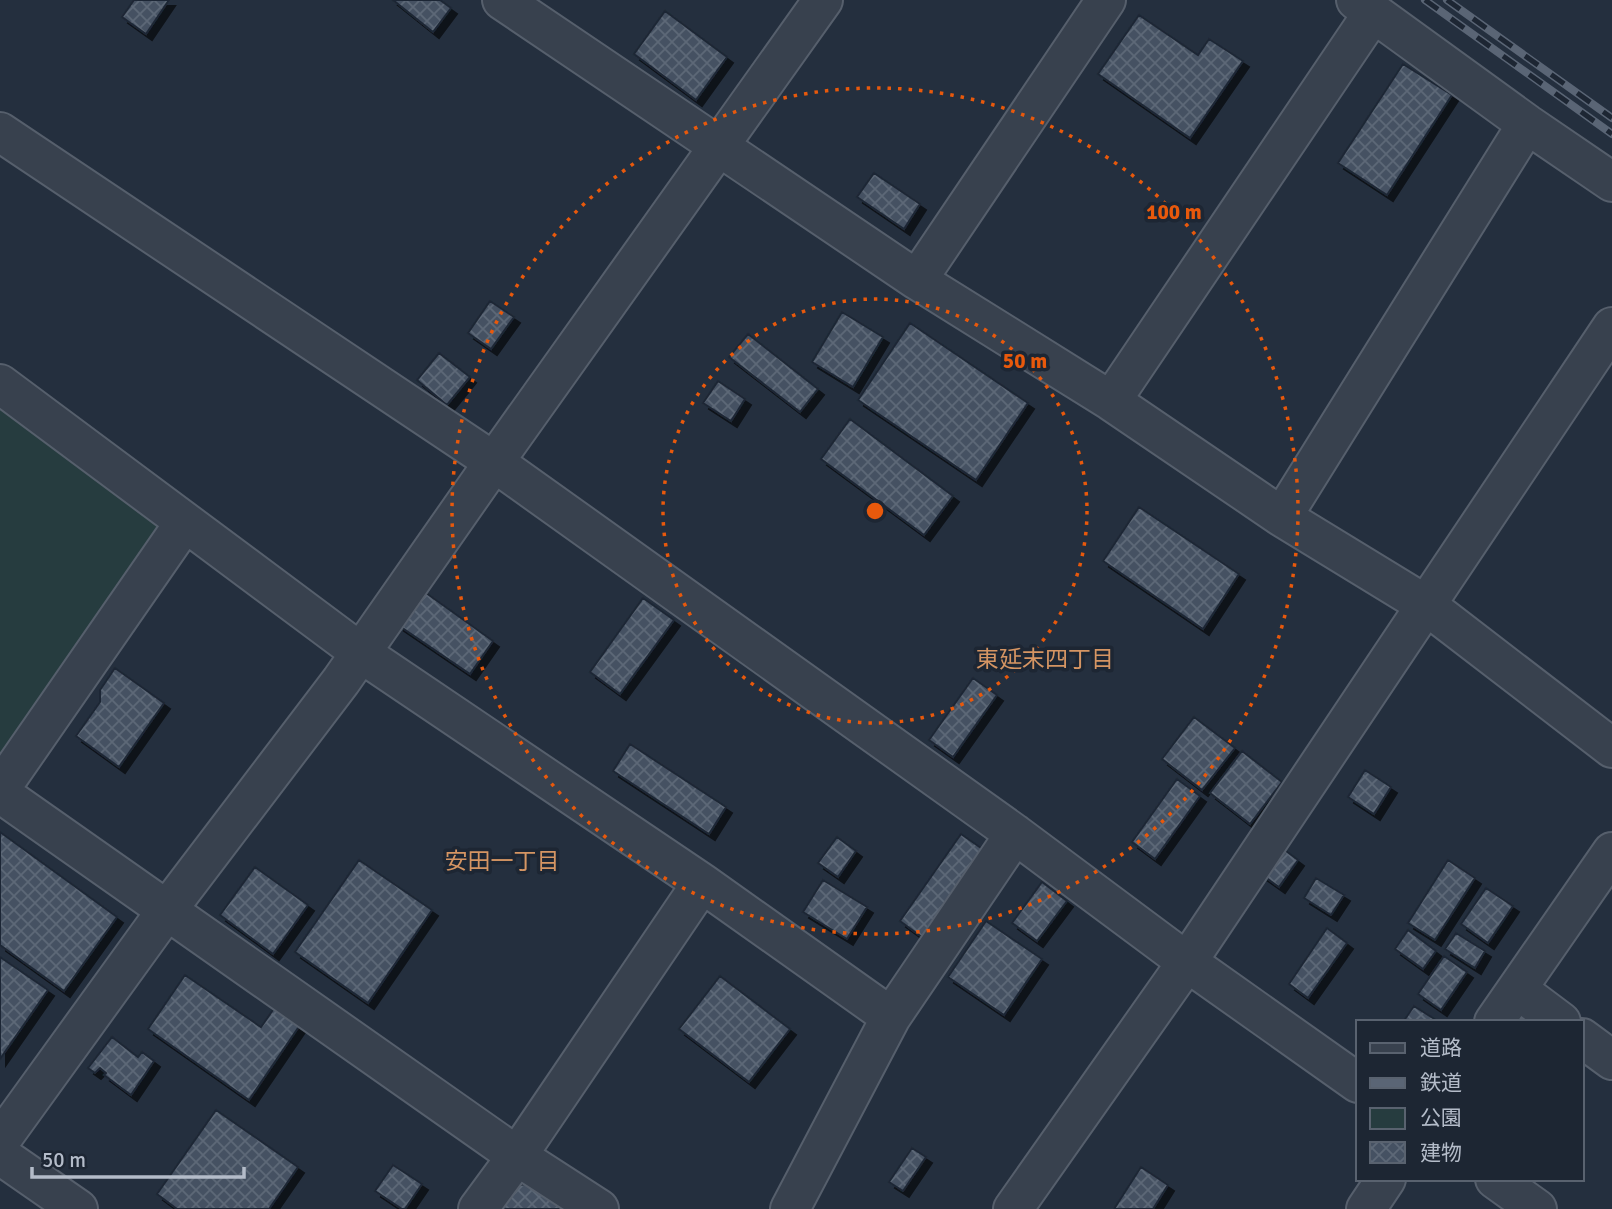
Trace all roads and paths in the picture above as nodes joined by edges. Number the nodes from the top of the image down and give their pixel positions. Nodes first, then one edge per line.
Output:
1 (502, 0) edge
2 (823, 0) edge
3 (1106, 0) edge
4 (1365, 6) edge
5 (1527, 124) junction
6 (0, 132) edge
7 (719, 146) junction
8 (1612, 182) edge
9 (917, 280) junction
10 (1612, 327) edge
11 (0, 384) edge
12 (1111, 401) junction
13 (494, 462) junction
14 (1282, 517) junction
15 (185, 522) junction
16 (1426, 605) junction
17 (361, 653) junction
18 (1612, 748) edge
19 (0, 791) edge
20 (1016, 834) junction
21 (1612, 852) edge
22 (702, 883) junction
23 (167, 910) junction
24 (1186, 962) junction
25 (1517, 989) junction
26 (891, 1017) junction
27 (1495, 1020) edge
28 (1558, 1020) edge
29 (1584, 1039) edge
30 (1612, 1060) edge
31 (1356, 1082) edge
32 (0, 1141) edge
33 (0, 1155) edge
34 (517, 1156) junction
35 (1385, 1181) edge
36 (1497, 1181) edge
37 (78, 1209) edge
38 (478, 1209) edge
39 (599, 1209) edge
40 (790, 1209) edge
41 (1013, 1209) edge
42 (1366, 1209) edge
43 (1537, 1209) edge

1 - 7 street
2 - 7 street
3 - 9 street
4 - 5 street
4 - 12 street
5 - 8 street
5 - 14 street
6 - 13 street
7 - 9 street
7 - 13 street
9 - 12 street
10 - 16 street
11 - 15 street
12 - 14 street
13 - 17 street
13 - 20 street
14 - 16 street
15 - 17 street
15 - 19 street
16 - 18 street
16 - 24 street
17 - 22 street
17 - 23 street
19 - 23 street
20 - 24 street
20 - 26 street
21 - 25 street
22 - 26 street
22 - 34 street
23 - 32 street
23 - 34 street
24 - 31 street
24 - 41 street
25 - 27 street
25 - 28 street
26 - 40 street
29 - 30 street
33 - 37 street
34 - 38 street
34 - 39 street
35 - 42 street
36 - 43 street

